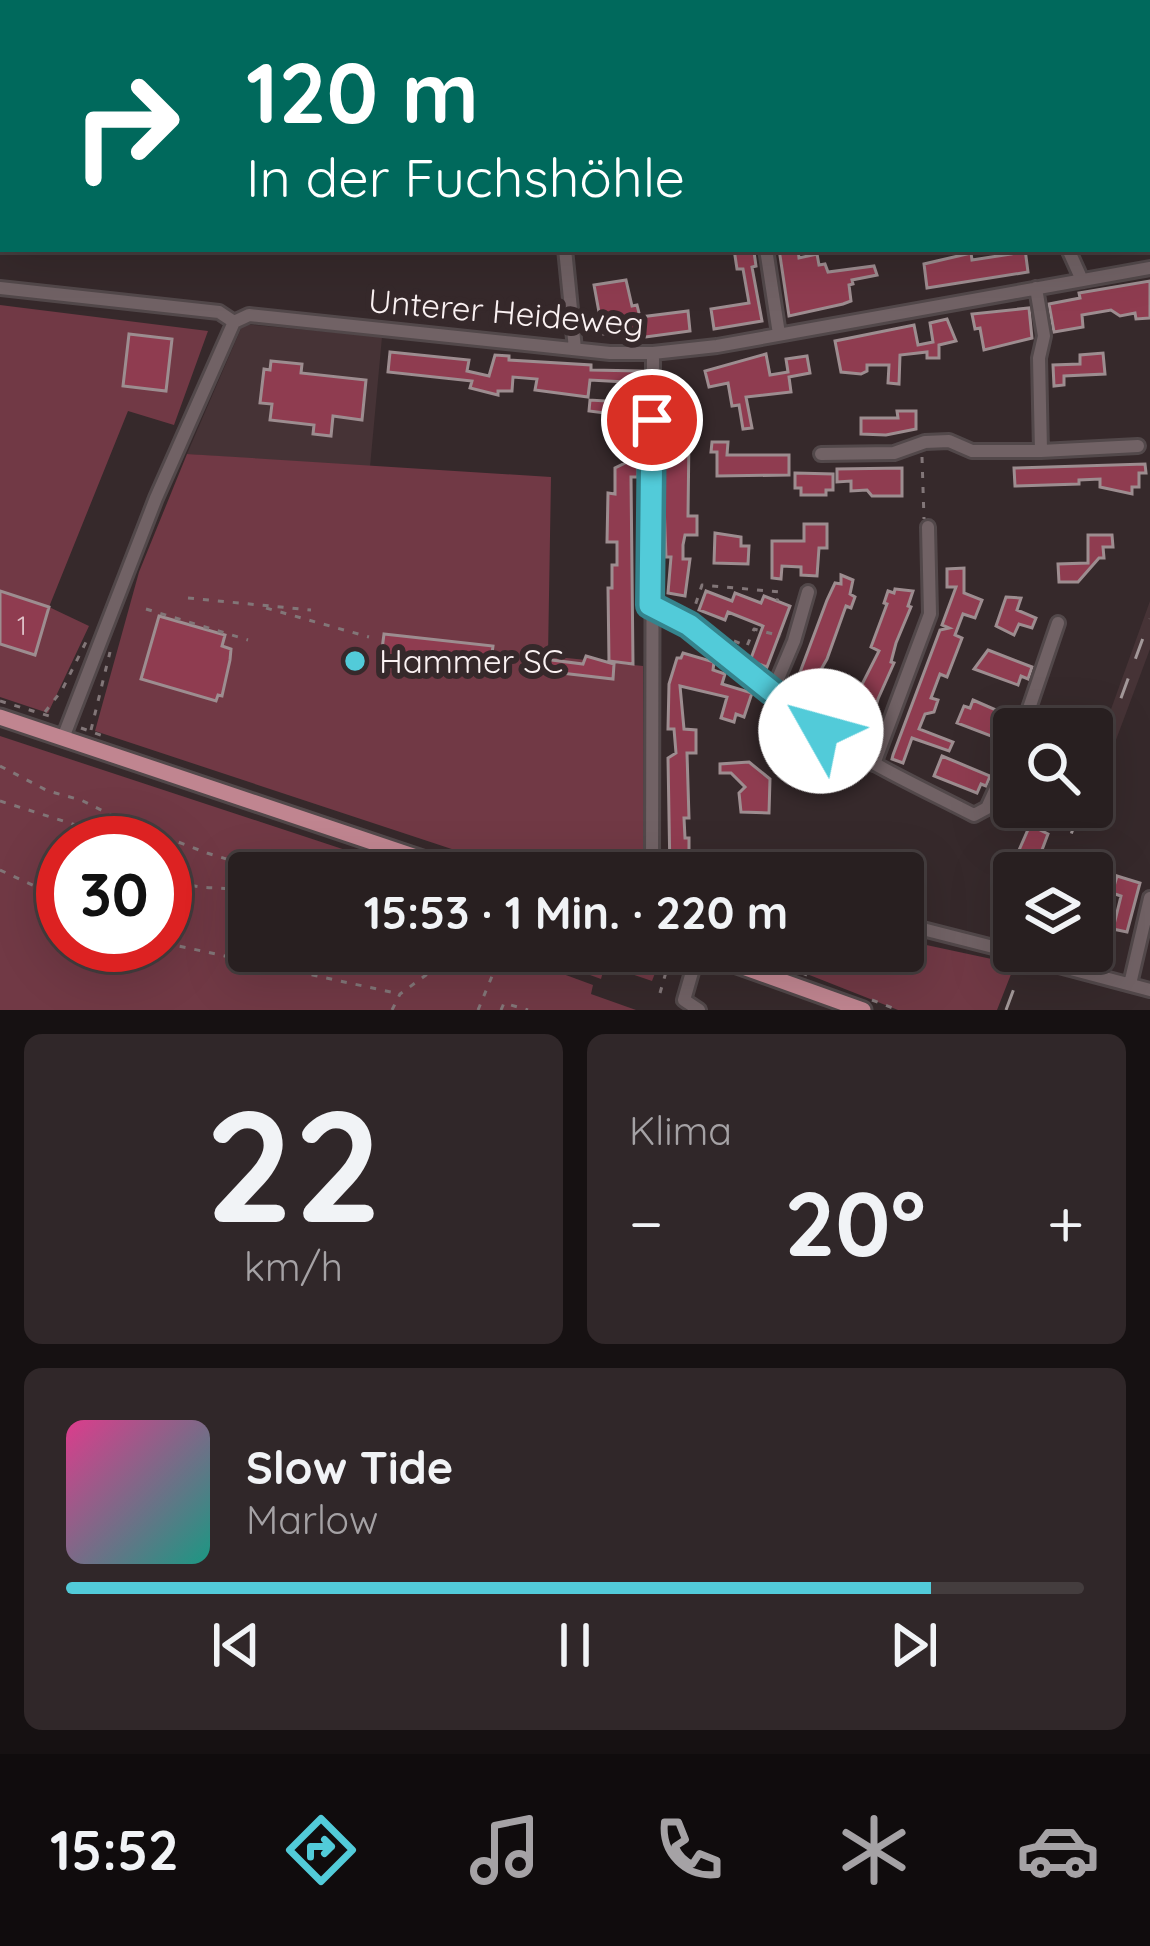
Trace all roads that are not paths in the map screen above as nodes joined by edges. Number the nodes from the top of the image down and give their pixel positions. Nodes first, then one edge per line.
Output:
1 (565, 252) edge
2 (766, 252) edge
3 (1069, 252) edge
4 (1150, 268) edge
5 (1082, 280) junction
6 (0, 288) edge
7 (1036, 289) junction
8 (234, 322) junction
9 (778, 334) junction
10 (575, 349) junction
11 (653, 353) junction
12 (1138, 446) dead end
13 (1041, 451) junction
14 (821, 454) dead end
15 (928, 527) road end
16 (808, 592) dead end
17 (650, 605) junction
18 (1058, 623) dead end
19 (772, 693) junction
20 (1029, 708) edge
21 (0, 717) edge
22 (63, 738) junction
23 (874, 764) junction
24 (993, 795) edge
25 (402, 852) edge
26 (652, 852) edge
27 (1150, 898) edge
28 (924, 930) edge
29 (993, 947) edge
30 (692, 972) edge
31 (756, 972) edge
32 (1083, 972) edge
33 (1130, 984) junction
34 (1150, 990) edge
35 (699, 1010) edge
36 (862, 1010) edge

1 - 10 street
2 - 9 street
3 - 5 street
4 - 5 street, Unterer Heideweg
5 - 7 street, Unterer Heideweg
6 - 8 street, Unterer Heideweg
7 - 9 street, Unterer Heideweg
7 - 13 street
8 - 10 street, Unterer Heideweg
8 - 22 street
9 - 11 street, Unterer Heideweg
10 - 11 street, Unterer Heideweg
11 - 17 street
12 - 13 street
13 - 14 street
15 - 23 street
16 - 19 street
17 - 19 street
17 - 26 street
18 - 20 street
19 - 23 street
21 - 22 main road
22 - 25 main road
23 - 24 street
27 - 33 street
28 - 29 street
30 - 35 street
31 - 36 main road
32 - 33 street
33 - 34 street

